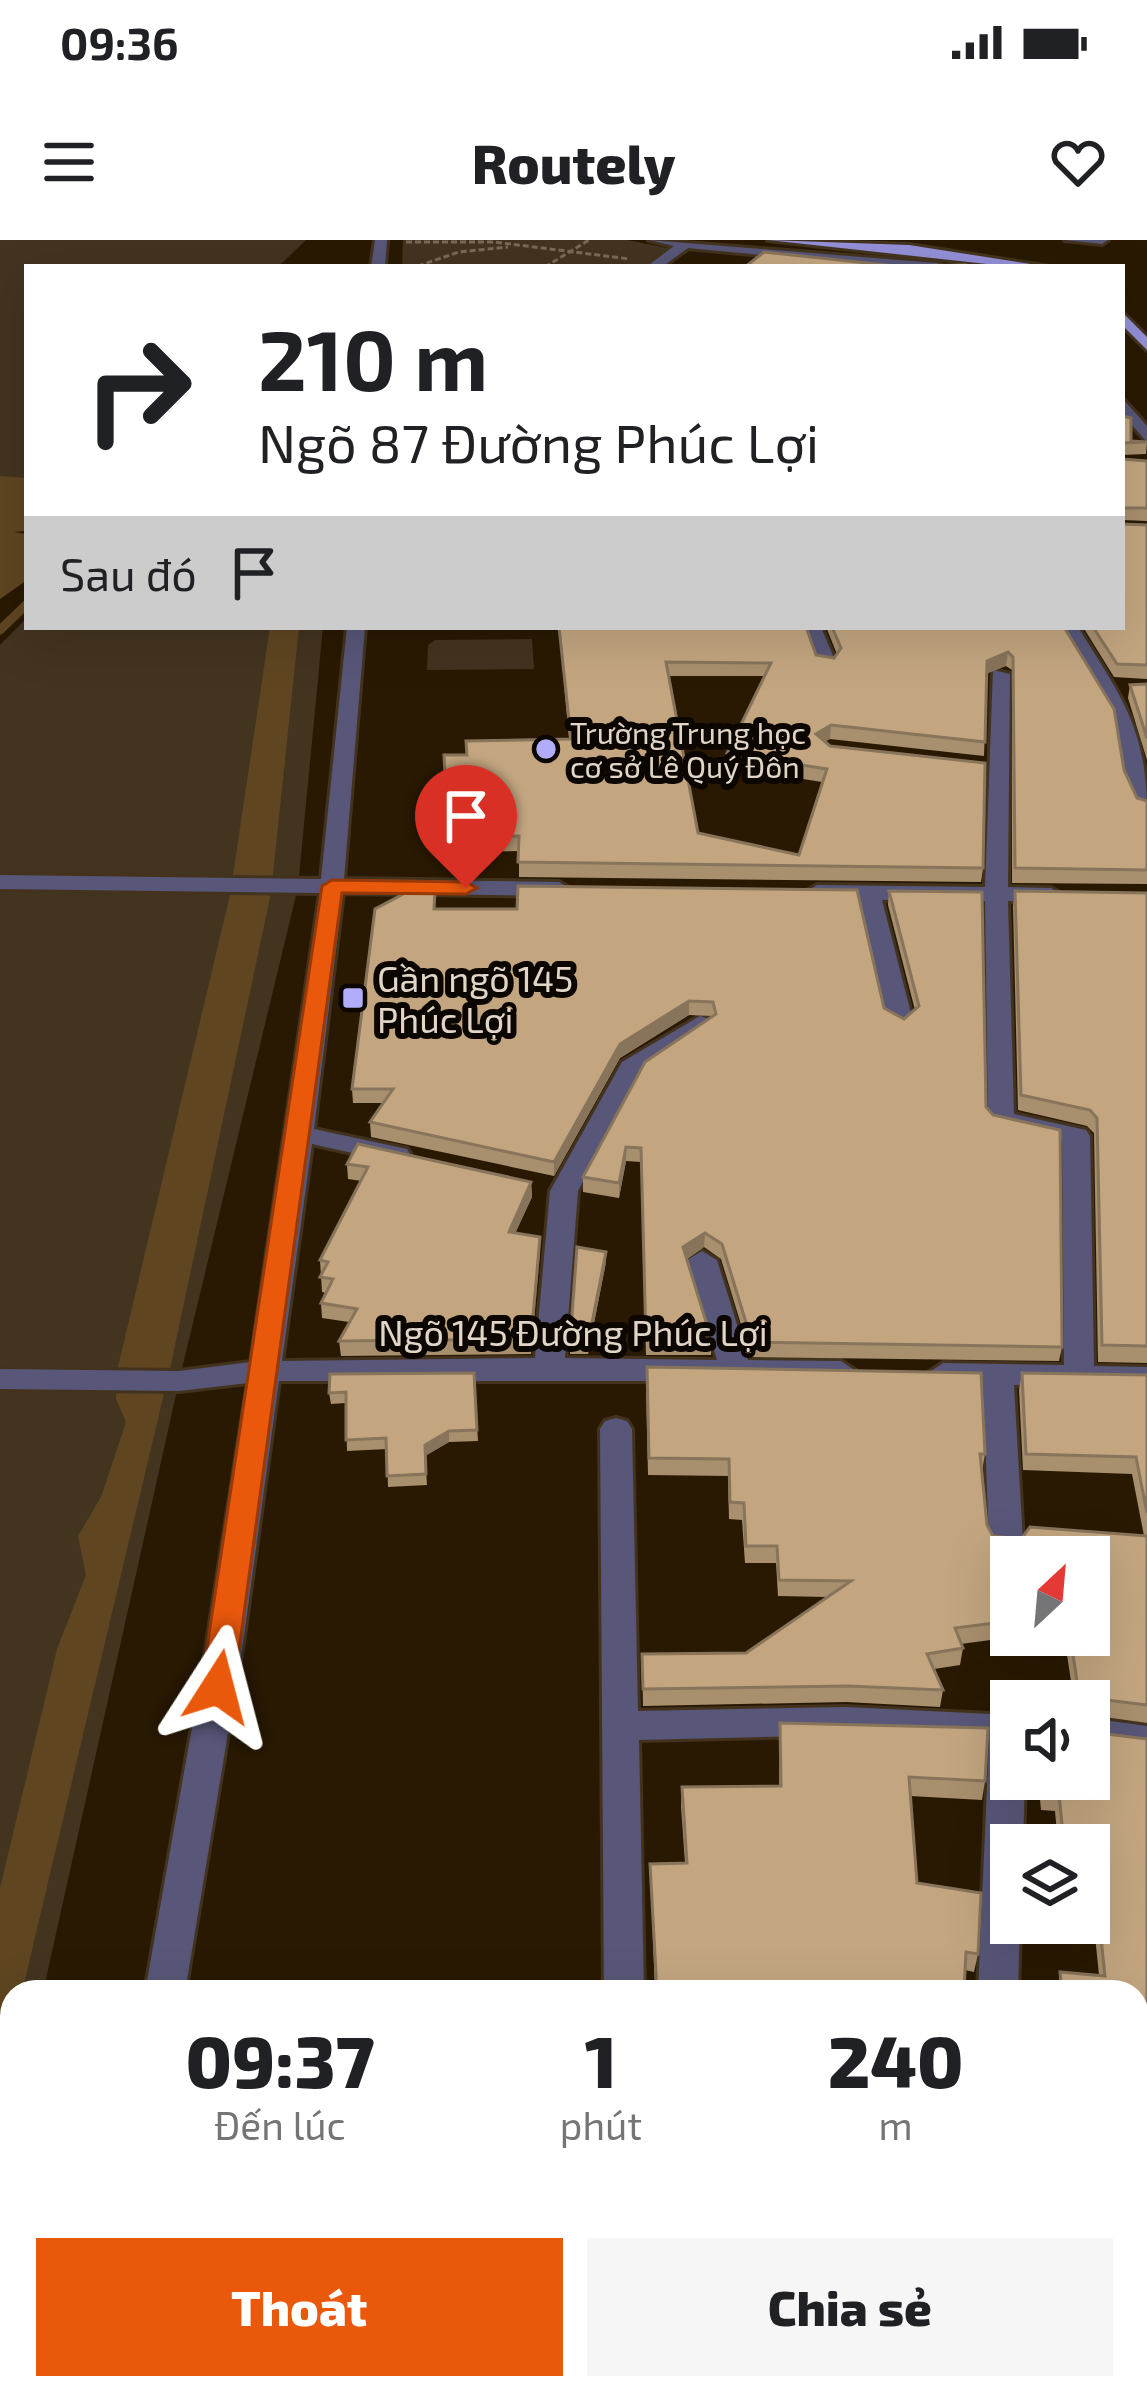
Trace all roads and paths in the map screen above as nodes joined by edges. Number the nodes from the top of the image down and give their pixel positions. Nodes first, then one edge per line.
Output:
1 (589, 240) edge
2 (655, 240) edge
3 (774, 240) edge
4 (1071, 240) edge
5 (1102, 240) edge
6 (381, 241) edge
7 (528, 246) junction
8 (683, 246) junction
9 (571, 251) junction
10 (424, 264) edge
11 (550, 264) edge
12 (650, 264) edge
13 (657, 264) edge
14 (901, 264) edge
15 (1022, 264) edge
16 (1125, 320) edge
17 (1147, 346) edge
18 (1125, 410) edge
19 (1147, 438) edge
20 (356, 630) edge
21 (813, 630) edge
22 (1071, 630) edge
23 (826, 663) edge
24 (1000, 674) edge
25 (1139, 752) edge
26 (1147, 805) edge
27 (0, 882) edge
28 (332, 886) junction
29 (589, 890) edge
30 (799, 892) edge
31 (869, 893) junction
32 (996, 894) junction
33 (1082, 895) edge
34 (900, 1021) edge
35 (700, 1024) edge
36 (297, 1133) junction
37 (430, 1162) edge
38 (702, 1260) dead end
39 (549, 1368) junction
40 (735, 1369) junction
41 (265, 1371) junction
42 (998, 1374) junction
43 (1079, 1376) junction
44 (1147, 1377) edge
45 (0, 1379) edge
46 (616, 1429) dead end
47 (1006, 1536) edge
48 (619, 1726) junction
49 (990, 1728) edge
50 (1110, 1735) edge
51 (1147, 1740) edge
52 (1006, 1800) edge
53 (167, 1980) edge
54 (624, 1980) edge
55 (999, 1980) edge

1 - 9 path
2 - 8 street
3 - 15 main road
4 - 5 street
6 - 7 path
7 - 9 path
7 - 10 path
8 - 13 street
8 - 14 street
9 - 11 path
9 - 12 path
16 - 17 main road
18 - 19 street
20 - 28 street
21 - 23 street
22 - 25 street
24 - 32 street
25 - 26 street
27 - 28 street
28 - 29 street
28 - 36 street
30 - 31 street
31 - 32 street
31 - 34 street
32 - 33 street
32 - 43 street
35 - 39 street
36 - 37 street
36 - 41 street
38 - 40 street
39 - 40 street, Ngõ 145 Đường Phúc Lợi
39 - 41 street, Ngõ 145 Đường Phúc Lợi
40 - 42 street, Ngõ 145 Đường Phúc Lợi
41 - 45 street, Ngõ 145 Đường Phúc Lợi
41 - 53 street
42 - 43 street, Ngõ 145 Đường Phúc Lợi
42 - 47 street
43 - 44 street, Ngõ 145 Đường Phúc Lợi
46 - 48 street
48 - 49 street
48 - 54 street
50 - 51 street
52 - 55 street

